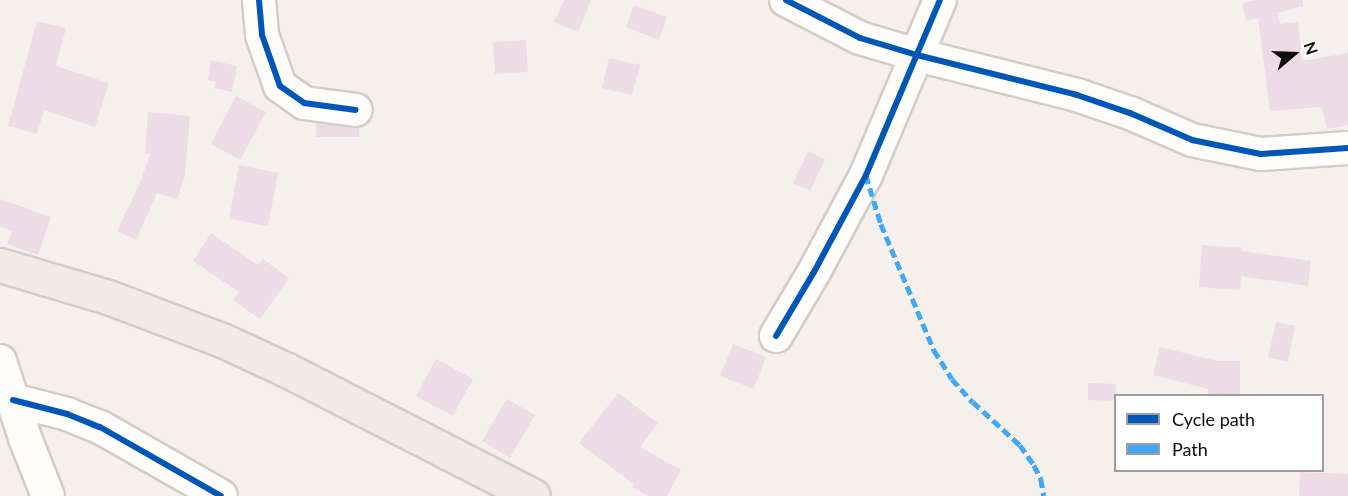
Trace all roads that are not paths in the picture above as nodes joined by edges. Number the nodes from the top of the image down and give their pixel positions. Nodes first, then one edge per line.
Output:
1 (259, 0) edge
2 (786, 0) edge
3 (940, 0) edge
4 (917, 55) junction
5 (356, 110) dead end
6 (1348, 148) edge
7 (0, 265) edge
8 (776, 336) dead end
9 (0, 361) edge
10 (8, 394) edge
11 (48, 496) edge
12 (221, 496) edge
13 (533, 496) edge

1 - 5 street
2 - 4 street
3 - 4 street
4 - 6 street
4 - 8 street
7 - 13 main road
9 - 10 street
10 - 11 street
10 - 12 street

